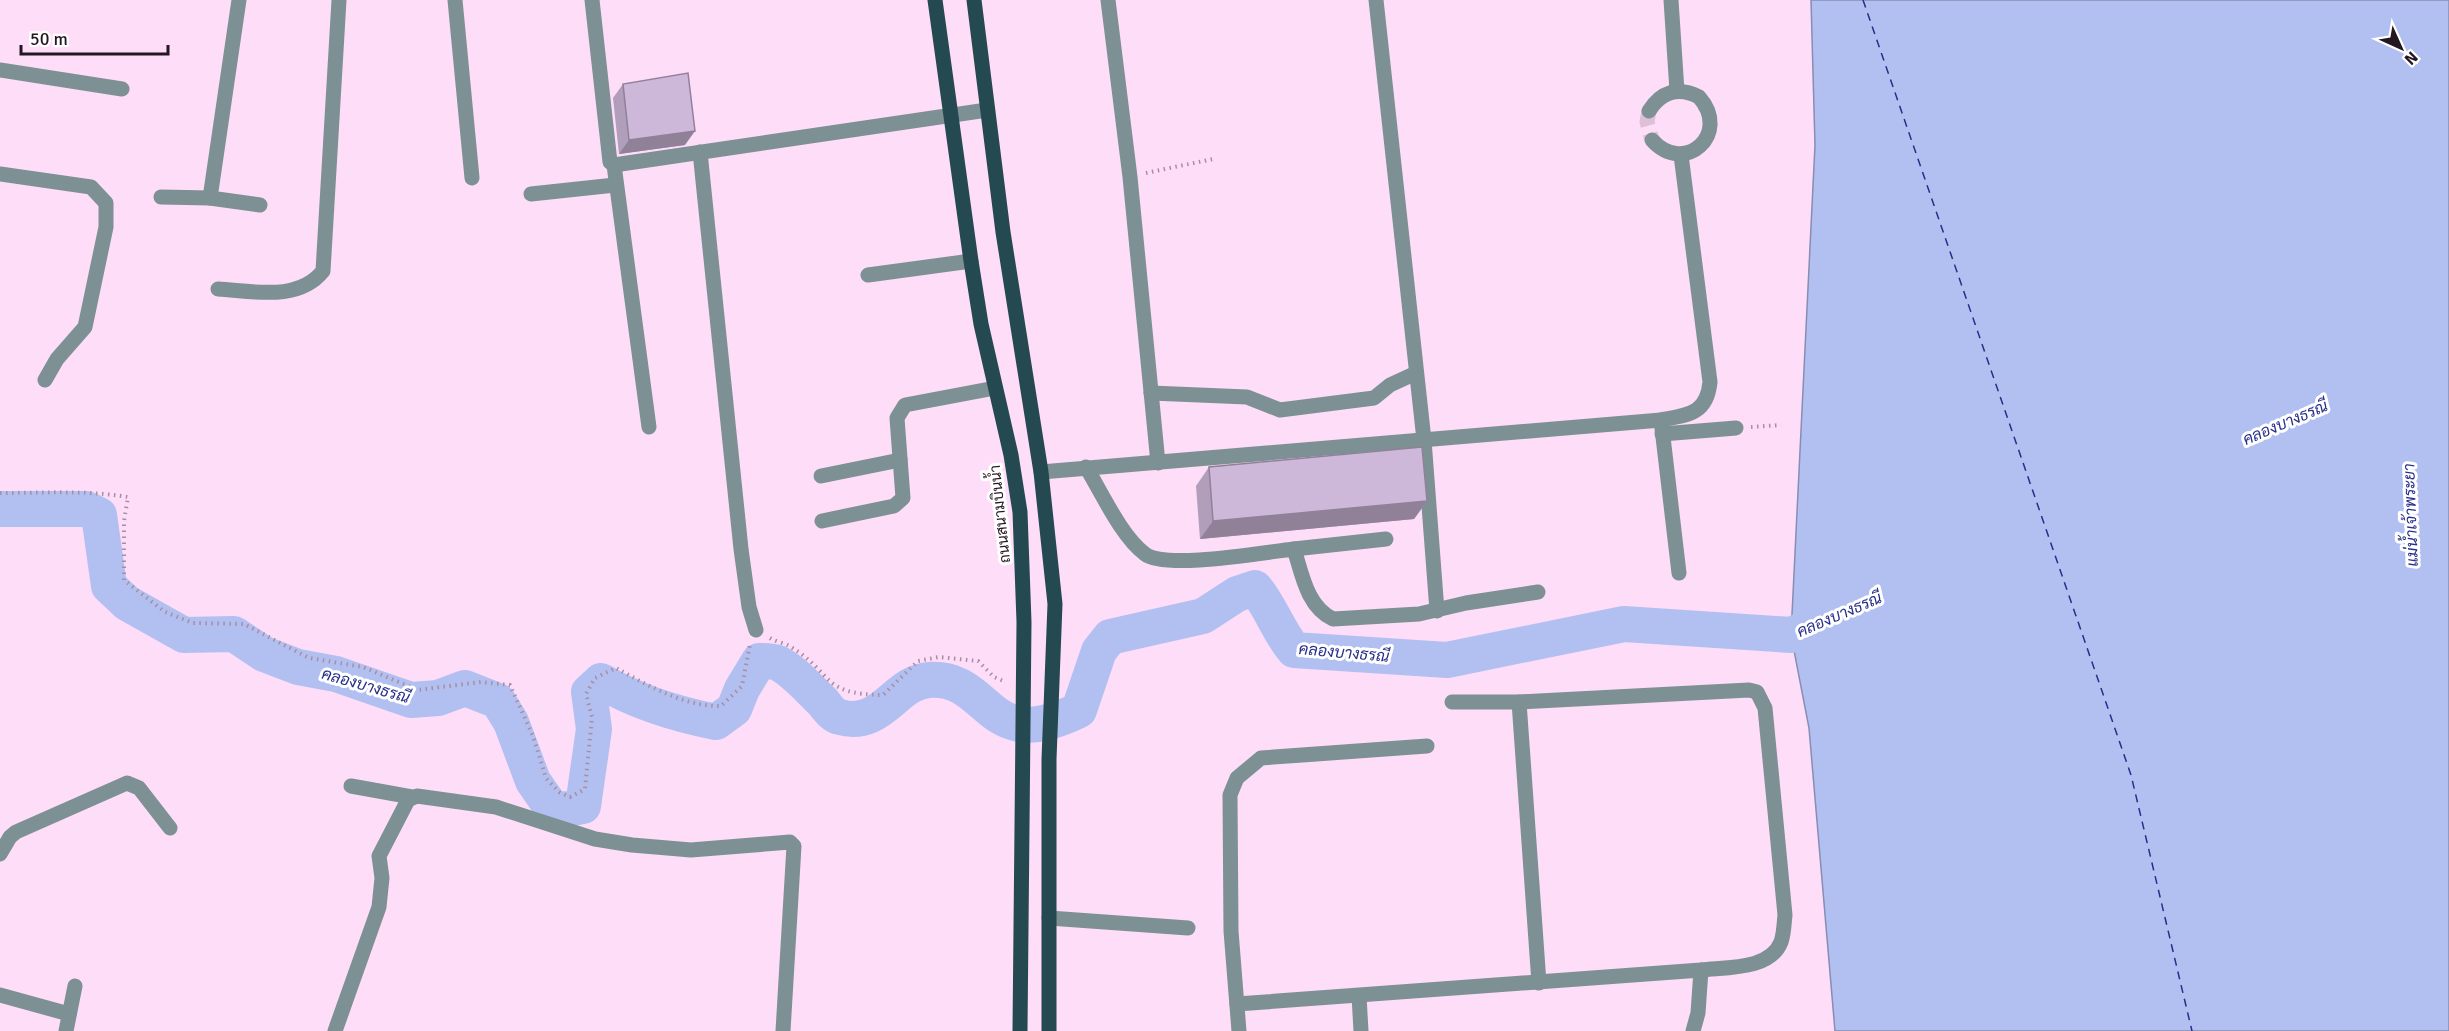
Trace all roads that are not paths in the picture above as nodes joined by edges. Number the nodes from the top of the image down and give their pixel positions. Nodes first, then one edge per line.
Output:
1 (239, 0) edge
2 (339, 0) edge
3 (455, 0) edge
4 (592, 0) edge
5 (934, 0) edge
6 (974, 0) edge
7 (1108, 0) edge
8 (1376, 0) edge
9 (1671, 0) edge
10 (0, 70) edge
11 (122, 89) dead end
12 (1677, 91) junction
13 (987, 110) junction
14 (1649, 111) dead end
15 (948, 116) junction
16 (1652, 140) dead end
17 (700, 152) junction
18 (1681, 155) junction
19 (614, 165) junction
20 (0, 174) edge
21 (472, 178) dead end
22 (615, 185) junction
23 (531, 194) dead end
24 (161, 197) dead end
25 (210, 198) junction
26 (260, 206) dead end
27 (971, 261) junction
28 (868, 276) dead end
29 (218, 289) dead end
30 (1416, 373) junction
31 (45, 380) dead end
32 (995, 388) junction
33 (1151, 393) junction
34 (649, 426) dead end
35 (1661, 427) junction
36 (1736, 428) road end
37 (1424, 440) junction
38 (900, 460) junction
39 (1158, 463) junction
40 (1086, 467) junction
41 (1041, 472) junction
42 (821, 476) dead end
43 (822, 521) dead end
44 (1386, 539) dead end
45 (1294, 549) junction
46 (1679, 573) dead end
47 (1538, 592) dead end
48 (1437, 611) junction
49 (756, 630) road end
50 (1452, 702) dead end
51 (1519, 702) junction
52 (1426, 746) dead end
53 (351, 786) dead end
54 (412, 797) junction
55 (170, 828) dead end
56 (0, 854) edge
57 (1049, 918) junction
58 (1188, 928) dead end
59 (1701, 970) junction
60 (1539, 983) junction
61 (75, 986) dead end
62 (0, 994) edge
63 (1359, 996) junction
64 (1237, 1004) junction
65 (69, 1014) junction
66 (66, 1031) edge
67 (335, 1031) edge
68 (783, 1031) edge
69 (1020, 1031) edge
70 (1049, 1031) edge
71 (1239, 1031) edge
72 (1361, 1031) edge
73 (1693, 1031) edge

1 - 25 street
2 - 29 street
3 - 21 street
4 - 19 street
5 - 15 main road, ถนนสนามบินน้ำ
6 - 13 main road
7 - 33 street
8 - 30 street
9 - 12 street
10 - 11 street
12 - 14 street
12 - 18 street
13 - 15 street
13 - 41 main road
15 - 17 street
15 - 27 main road, ถนนสนามบินน้ำ
16 - 18 street
17 - 19 street
17 - 49 street
18 - 35 street
19 - 22 street
20 - 31 street
22 - 23 street
22 - 34 street
24 - 25 street
25 - 26 street
27 - 28 street
27 - 32 main road, ถนนสนามบินน้ำ
30 - 33 street
30 - 37 street
32 - 38 street
32 - 69 main road, ถนนสนามบินน้ำ
33 - 39 street
35 - 36 street
35 - 37 street
35 - 46 street
37 - 39 street
37 - 48 street
38 - 42 street
38 - 43 street
39 - 40 street
40 - 41 street
40 - 45 street
41 - 57 main road
44 - 45 street
45 - 48 street
47 - 48 street
50 - 51 street
51 - 59 street
51 - 60 street
52 - 64 street
53 - 54 street
54 - 67 street
54 - 68 street
55 - 56 street
57 - 58 street
57 - 70 main road
59 - 60 street
59 - 73 street
60 - 63 street
61 - 65 street
62 - 65 street
63 - 64 street
63 - 72 street
64 - 71 street
65 - 66 street

